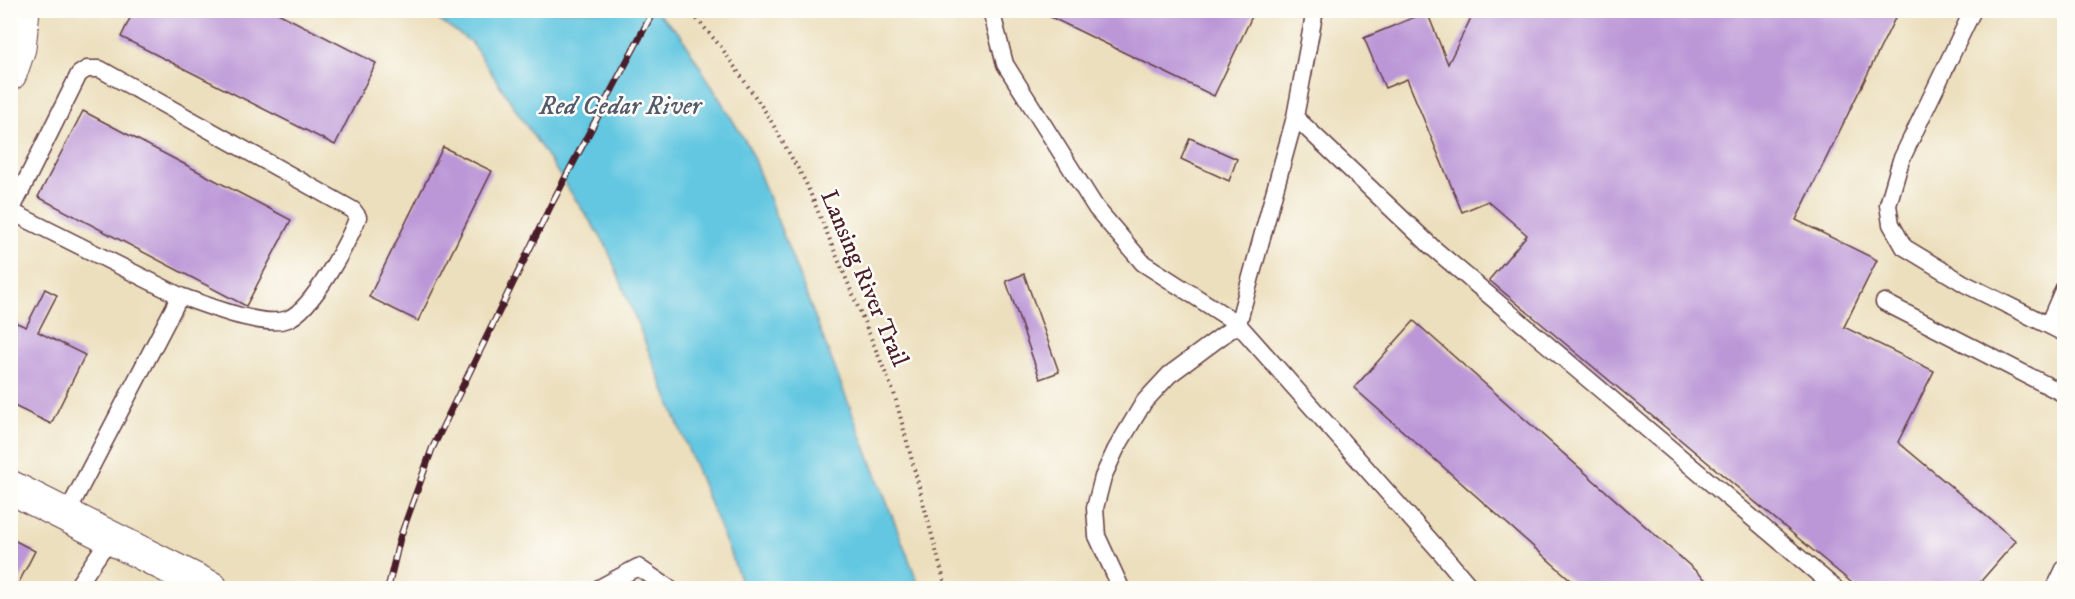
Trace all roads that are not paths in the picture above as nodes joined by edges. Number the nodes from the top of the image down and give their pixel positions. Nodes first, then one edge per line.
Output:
1 (23, 10) edge
2 (991, 10) edge
3 (1315, 10) edge
4 (1973, 10) edge
5 (10, 74) edge
6 (1295, 117) junction
7 (11, 211) edge
8 (2064, 288) edge
9 (180, 296) junction
10 (1884, 302) dead end
11 (1238, 324) junction
12 (2048, 325) junction
13 (2064, 333) edge
14 (2064, 394) edge
15 (10, 488) edge
16 (66, 515) junction
17 (110, 538) junction
18 (2064, 568) edge
19 (76, 588) edge
20 (211, 588) edge
21 (599, 588) edge
22 (669, 588) edge
23 (1120, 588) edge
24 (1471, 588) edge
25 (1835, 588) edge
26 (2055, 588) edge

1 - 5 street
2 - 11 lane
3 - 6 lane
4 - 12 lane
6 - 11 lane
6 - 25 lane
7 - 9 lane
7 - 9 lane
8 - 12 lane
9 - 16 lane
10 - 14 lane
11 - 23 lane
11 - 24 lane
12 - 13 lane
15 - 16 street
16 - 17 street
17 - 19 lane
17 - 20 street
18 - 26 lane
21 - 22 lane

